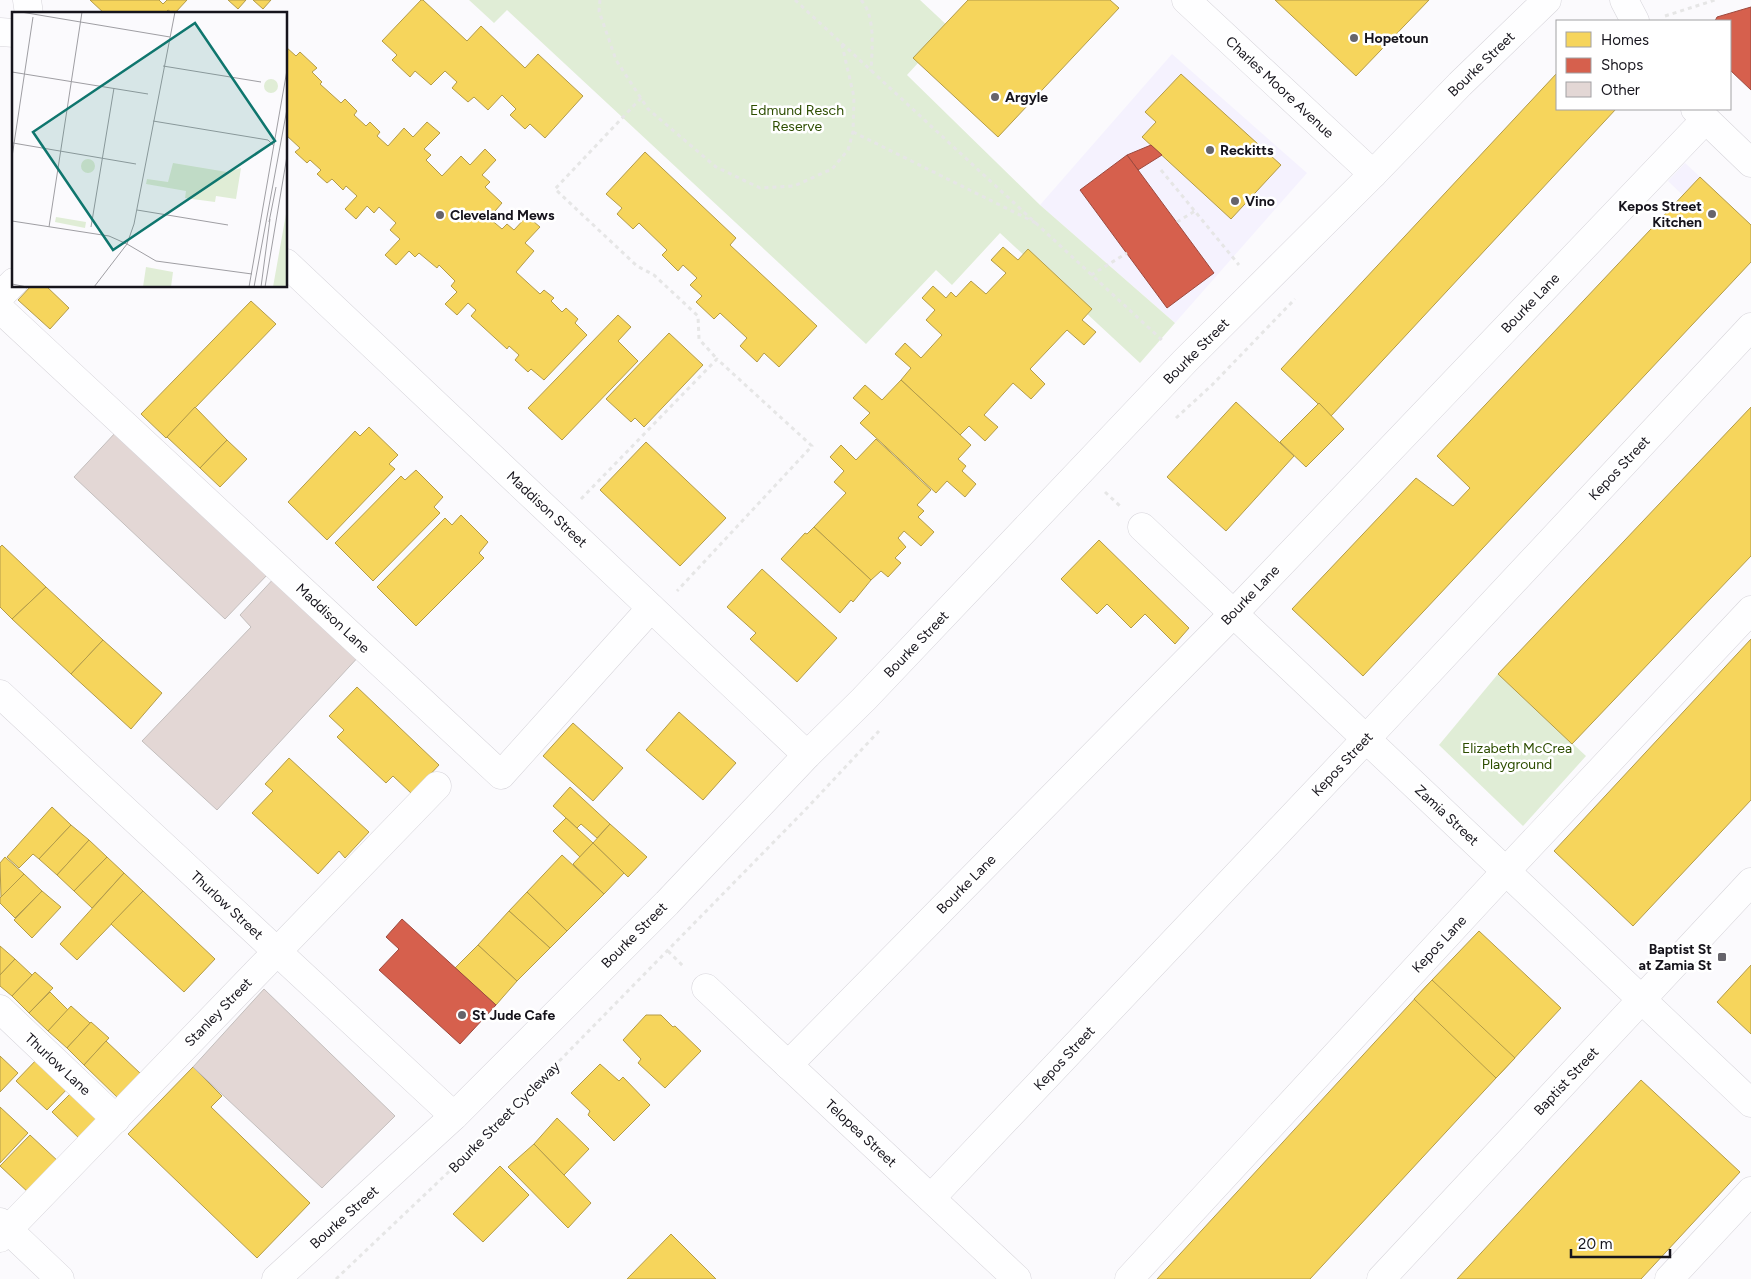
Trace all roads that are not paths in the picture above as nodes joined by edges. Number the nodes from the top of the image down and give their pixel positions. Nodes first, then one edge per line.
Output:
1 (1186, 0) edge
2 (1547, 0) edge
3 (1624, 0) edge
4 (1647, 20) edge
5 (1700, 114) edge
6 (1751, 163) edge
7 (1373, 174) junction
8 (288, 266) edge
9 (12, 284) edge
10 (0, 296) edge
11 (0, 310) edge
12 (1751, 327) edge
13 (1142, 527) dead end
14 (1751, 610) edge
15 (654, 611) junction
16 (1234, 613) junction
17 (0, 694) edge
18 (1366, 739) junction
19 (807, 755) junction
20 (437, 786) dead end
21 (1506, 871) junction
22 (1751, 882) edge
23 (277, 952) junction
24 (706, 988) dead end
25 (1642, 999) junction
26 (0, 1009) edge
27 (788, 1065) junction
28 (1751, 1103) edge
29 (454, 1116) junction
30 (116, 1118) junction
31 (1751, 1191) edge
32 (931, 1198) junction
33 (3, 1230) edge
34 (60, 1279) edge
35 (276, 1279) edge
36 (1017, 1279) edge
37 (1129, 1279) edge
38 (1381, 1279) edge
39 (1669, 1279) edge

1 - 7 street, Charles Moore Avenue
2 - 7 street, Bourke Street
3 - 4 street
5 - 6 street
5 - 16 street, Bourke Lane
7 - 19 street, Bourke Street
8 - 15 street, Maddison Street
9 - 10 street
11 - 15 street, Maddison Lane
12 - 18 street, Kepos Street
13 - 16 street, Zamia Street
14 - 21 street, Kepos Lane
15 - 19 street, Maddison Street
16 - 18 street, Zamia Street
16 - 27 street, Bourke Lane
17 - 23 street, Thurlow Street
18 - 21 street, Zamia Street
18 - 32 street, Kepos Street
19 - 29 street, Bourke Street
20 - 23 street, Stanley Street
21 - 25 street, Zamia Street
21 - 37 street, Kepos Lane
22 - 25 street, Baptist Street
23 - 29 street, Thurlow Street
23 - 30 street, Stanley Street
24 - 27 street, Telopea Street
25 - 28 street, Zamia Street
25 - 38 street, Baptist Street
26 - 30 street, Thurlow Lane
27 - 32 street, Telopea Street
29 - 35 street, Bourke Street
30 - 33 street, Stanley Street
31 - 39 street
32 - 36 street, Telopea Street
33 - 34 street

